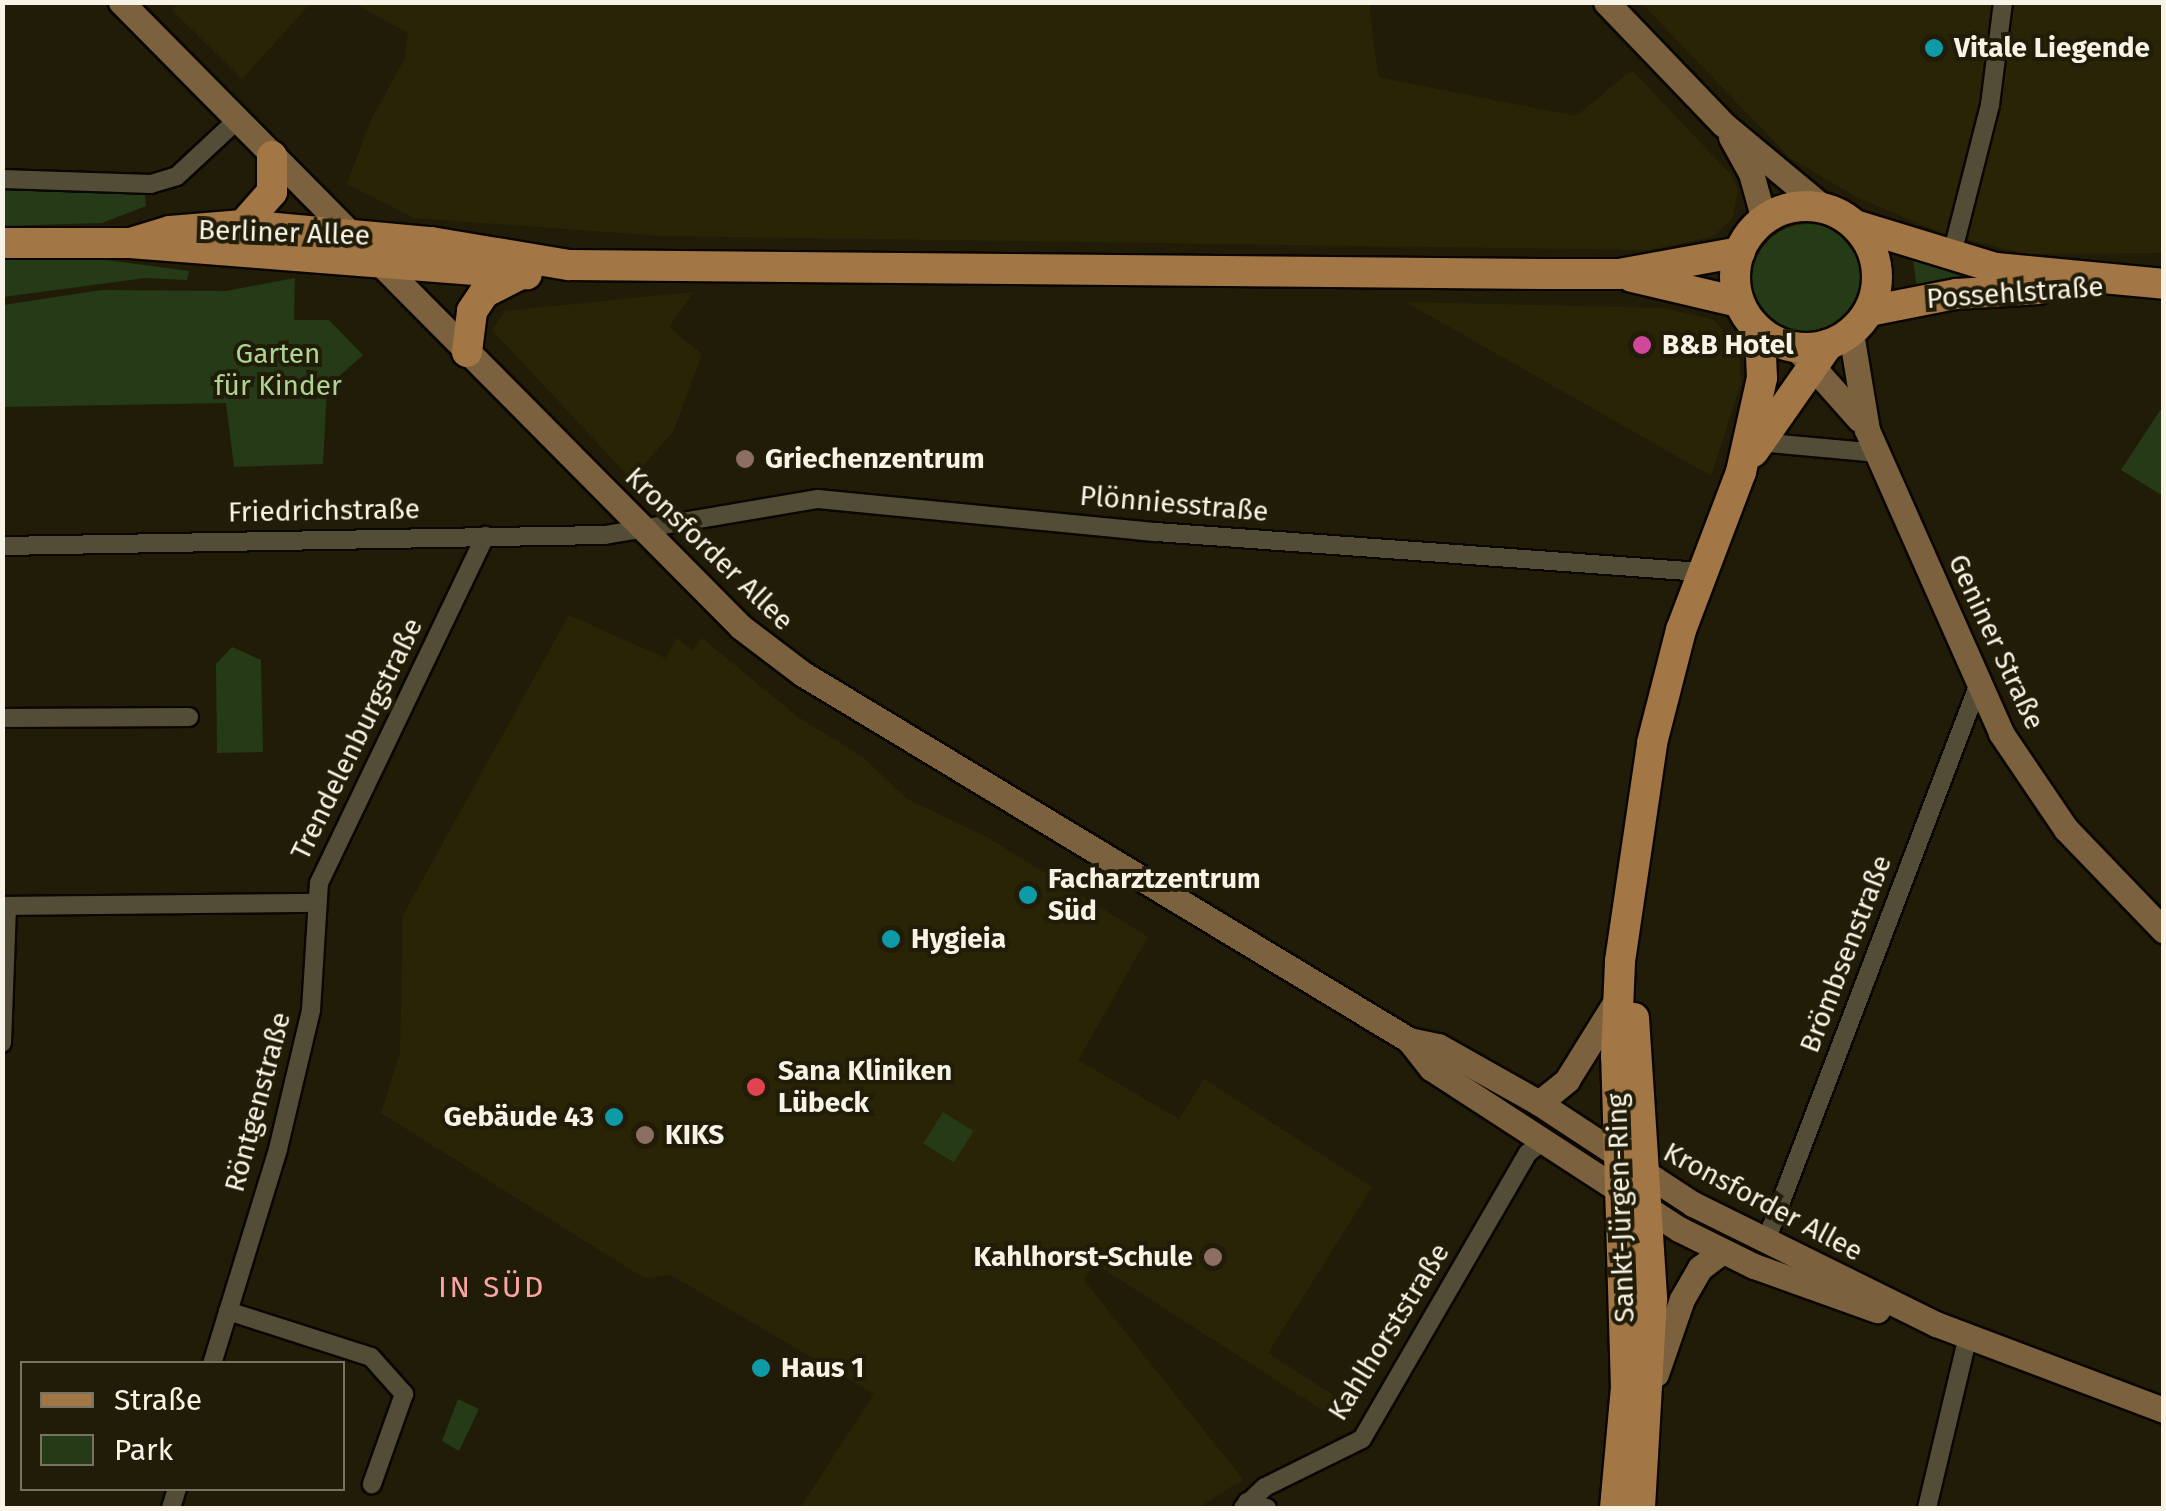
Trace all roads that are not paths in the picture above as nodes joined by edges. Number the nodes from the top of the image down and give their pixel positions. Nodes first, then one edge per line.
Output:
1 (120, 2) edge
2 (1606, 2) edge
3 (2003, 2) edge
4 (237, 120) junction
5 (1724, 124) junction
6 (272, 156) junction
7 (2, 179) edge
8 (1825, 208) junction
9 (1764, 220) junction
10 (243, 225) junction
11 (1855, 225) junction
12 (349, 233) junction
13 (130, 242) junction
14 (2, 243) edge
15 (1740, 252) junction
16 (1951, 258) junction
17 (380, 264) junction
18 (569, 265) junction
19 (524, 274) junction
20 (1619, 274) junction
21 (2164, 285) edge
22 (1739, 302) junction
23 (1760, 332) junction
24 (1831, 340) junction
25 (467, 352) junction
26 (1759, 442) junction
27 (1872, 442) junction
28 (1741, 472) junction
29 (646, 532) junction
30 (485, 536) junction
31 (2, 546) edge
32 (1701, 572) junction
33 (1978, 686) junction
34 (189, 717) dead end
35 (2, 718) edge
36 (314, 902) junction
37 (5, 906) edge
38 (1628, 908) junction
39 (2164, 931) edge
40 (1618, 998) junction
41 (1409, 1040) junction
42 (2, 1043) edge
43 (1539, 1103) junction
44 (1542, 1142) junction
45 (1635, 1184) junction
46 (1766, 1241) junction
47 (1722, 1252) junction
48 (228, 1311) junction
49 (1936, 1324) junction
50 (1968, 1336) junction
51 (213, 1361) edge
52 (1651, 1388) junction
53 (2164, 1410) edge
54 (372, 1484) dead end
55 (1245, 1505) edge
56 (1267, 1508) edge
57 (1615, 1508) edge
58 (1640, 1508) edge
59 (1927, 1508) edge

1 - 4 main road, Kronsforder Allee
2 - 5 main road
3 - 16 street
4 - 6 main road, Kronsforder Allee
4 - 7 street
5 - 8 main road
5 - 9 main road
6 - 10 main road
6 - 12 main road, Kronsforder Allee
8 - 9 main road
8 - 11 main road
9 - 15 main road
10 - 12 main road, Berliner Allee
10 - 13 main road, Berliner Allee
11 - 16 main road, Possehlstraße
11 - 24 main road
12 - 17 main road, Kronsforder Allee
12 - 18 main road, Berliner Allee
13 - 14 main road
13 - 17 main road, Berliner Allee
15 - 20 main road
15 - 22 main road
16 - 21 main road, Possehlstraße
17 - 19 main road, Berliner Allee
17 - 25 main road, Kronsforder Allee
18 - 19 main road
18 - 20 main road
19 - 25 main road
20 - 22 main road
21 - 24 main road, Possehlstraße
22 - 23 main road
23 - 24 main road
23 - 28 main road, Sankt-Jürgen-Ring
24 - 26 main road, Sankt-Jürgen-Ring
24 - 27 main road, Geniner Straße
24 - 27 main road, Geniner Straße
25 - 29 main road, Kronsforder Allee
26 - 27 street
26 - 28 main road, Sankt-Jürgen-Ring
27 - 33 main road, Geniner Straße
28 - 32 main road, Sankt-Jürgen-Ring
29 - 30 street, Friedrichstraße
29 - 32 street, Plönniesstraße
29 - 41 main road, Kronsforder Allee
30 - 31 street, Friedrichstraße
30 - 36 street, Trendelenburgstraße
32 - 38 main road, Sankt-Jürgen-Ring
33 - 39 main road, Geniner Straße
33 - 46 street, Brömbsenstraße
34 - 35 street
36 - 37 street, Trendelenburgstraße
36 - 48 street, Röntgenstraße
37 - 42 street
38 - 40 main road, Sankt-Jürgen-Ring
38 - 45 main road, Sankt-Jürgen-Ring
40 - 43 main road
40 - 45 main road, Sankt-Jürgen-Ring
41 - 43 main road, Kronsforder Allee
41 - 44 main road, Kronsforder Allee
43 - 45 main road, Kronsforder Allee
44 - 45 main road, Kronsforder Allee
44 - 55 street, Kahlhorststraße
45 - 46 main road, Kronsforder Allee
45 - 47 main road, Kronsforder Allee
45 - 52 main road, Sankt-Jürgen-Ring
45 - 57 main road, Sankt-Jürgen-Ring
46 - 49 main road, Kronsforder Allee
47 - 49 main road, Kronsforder Allee
47 - 52 main road
48 - 51 street, Röntgenstraße
48 - 54 street
49 - 50 main road, Kronsforder Allee
50 - 53 main road, Kronsforder Allee
50 - 59 street
52 - 58 main road, Sankt-Jürgen-Ring
55 - 56 street

